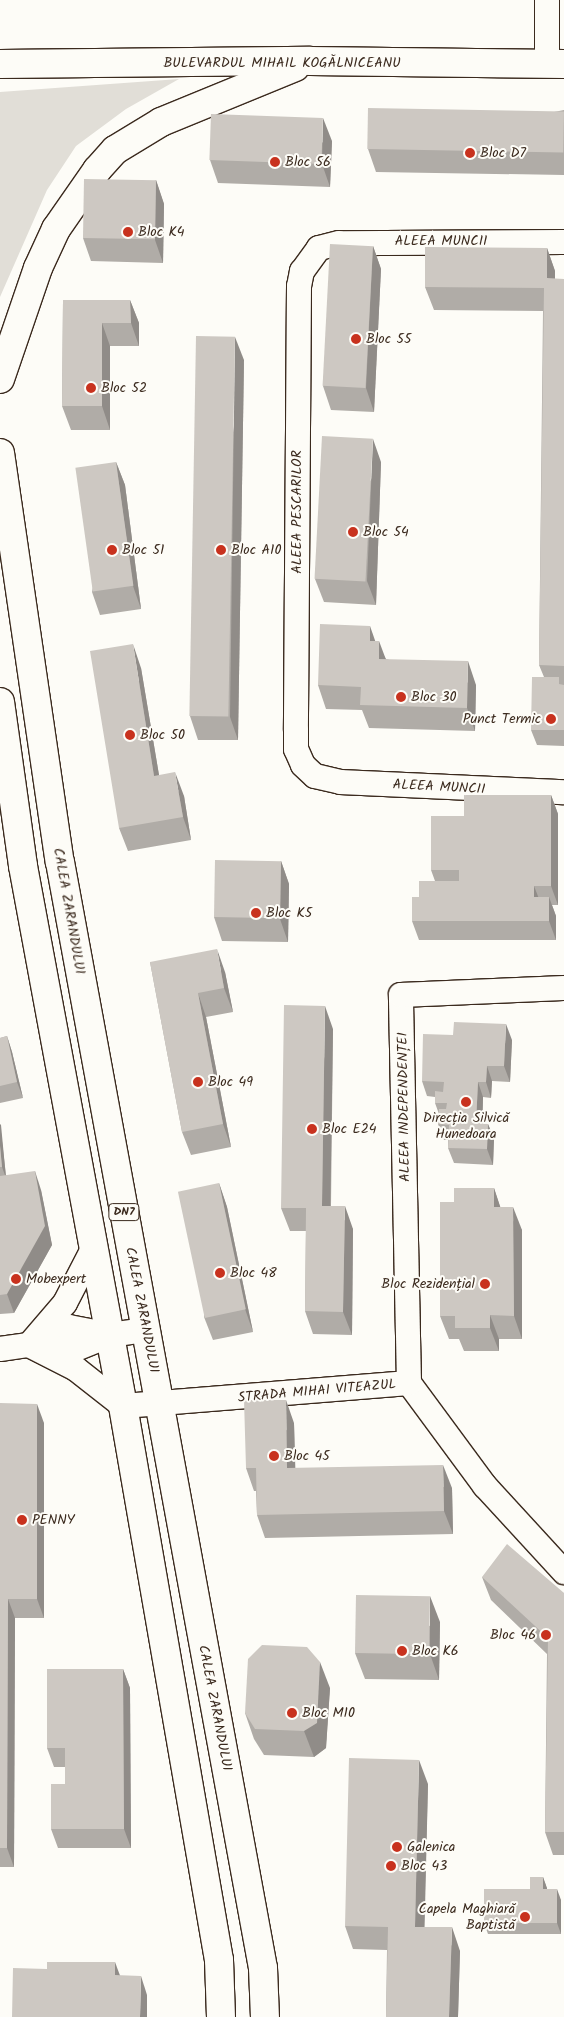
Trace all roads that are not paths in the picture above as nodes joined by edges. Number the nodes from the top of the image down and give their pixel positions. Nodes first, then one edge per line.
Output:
1 (547, 0) edge
2 (310, 61) junction
3 (0, 64) edge
4 (556, 64) edge
5 (564, 242) edge
6 (319, 248) joint
7 (0, 379) edge
8 (0, 453) edge
9 (0, 702) edge
10 (315, 776) joint
11 (564, 792) edge
12 (564, 988) edge
13 (94, 1247) junction
14 (146, 1330) junction
15 (110, 1335) junction
16 (29, 1345) junction
17 (0, 1349) edge
18 (409, 1383) junction
19 (160, 1404) junction
20 (123, 1406) junction
21 (564, 1572) edge
22 (220, 2017) edge
23 (265, 2017) edge

1 - 4 street
2 - 3 main road, BULEVARDUL MIHAIL KOGĂLNICEANU
2 - 4 main road, BULEVARDUL MIHAIL KOGĂLNICEANU
2 - 7 main road
5 - 6 street, ALEEA MUNCII
6 - 10 street, ALEEA PESCARILOR
8 - 14 main road, CALEA ZARANDULUI / DN7
9 - 13 main road, DN7
10 - 11 street, ALEEA MUNCII
12 - 18 street, ALEEA INDEPENDENȚEI
13 - 15 main road, DN7
13 - 16 street
14 - 15 street
14 - 19 main road, CALEA ZARANDULUI / DN7
15 - 16 street
15 - 20 main road, DN7
16 - 17 street
16 - 20 street
18 - 19 street, STRADA MIHAI VITEAZUL
18 - 21 street, STRADA MIHAI VITEAZUL
19 - 20 street, STRADA MIHAI VITEAZUL
19 - 23 main road, CALEA ZARANDULUI / DN7
20 - 22 main road, DN7

